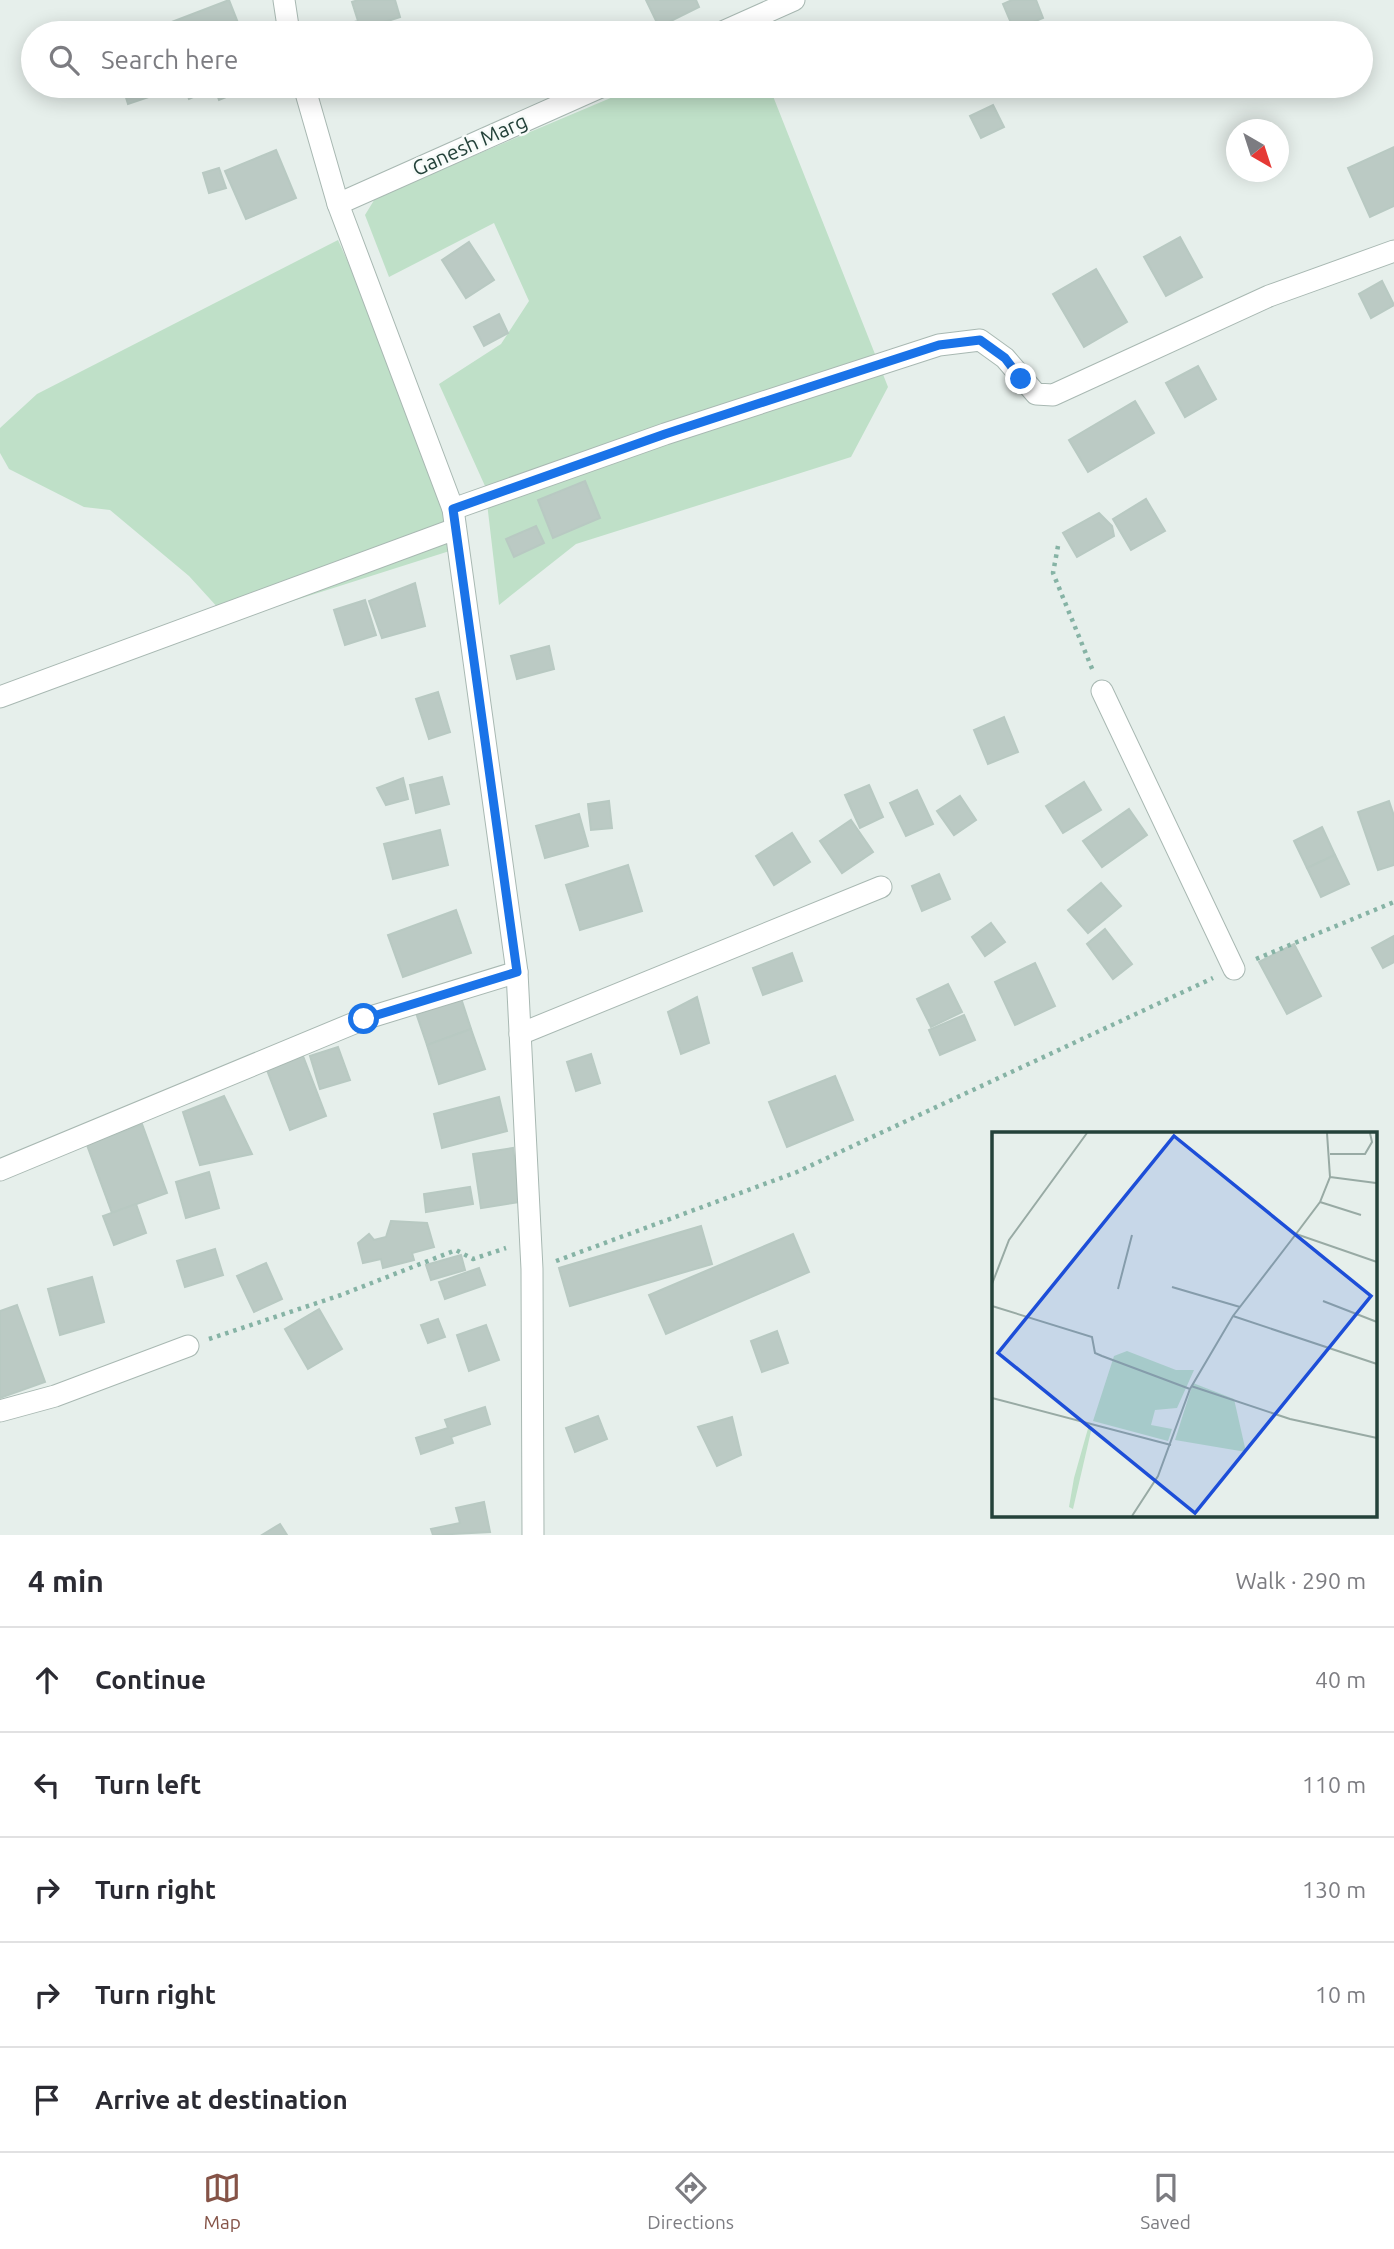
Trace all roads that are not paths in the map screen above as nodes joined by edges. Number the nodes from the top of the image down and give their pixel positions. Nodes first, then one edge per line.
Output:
1 (284, 0) edge
2 (794, 0) edge
3 (287, 21) edge
4 (747, 21) edge
5 (307, 98) edge
6 (576, 98) edge
7 (338, 204) junction
8 (1394, 251) edge
9 (454, 519) junction
10 (1102, 691) road end
11 (0, 697) edge
12 (881, 887) dead end
13 (1234, 969) road end
14 (517, 972) junction
15 (520, 1034) junction
16 (0, 1170) edge
17 (188, 1346) road end
18 (0, 1410) edge
19 (533, 1535) edge

1 - 3 street
2 - 4 street
5 - 7 street
6 - 7 street, Ganesh Marg
7 - 9 street
8 - 9 street
9 - 11 street
9 - 14 street
10 - 13 street
12 - 15 street
14 - 15 street
14 - 16 street
15 - 19 street
17 - 18 street

